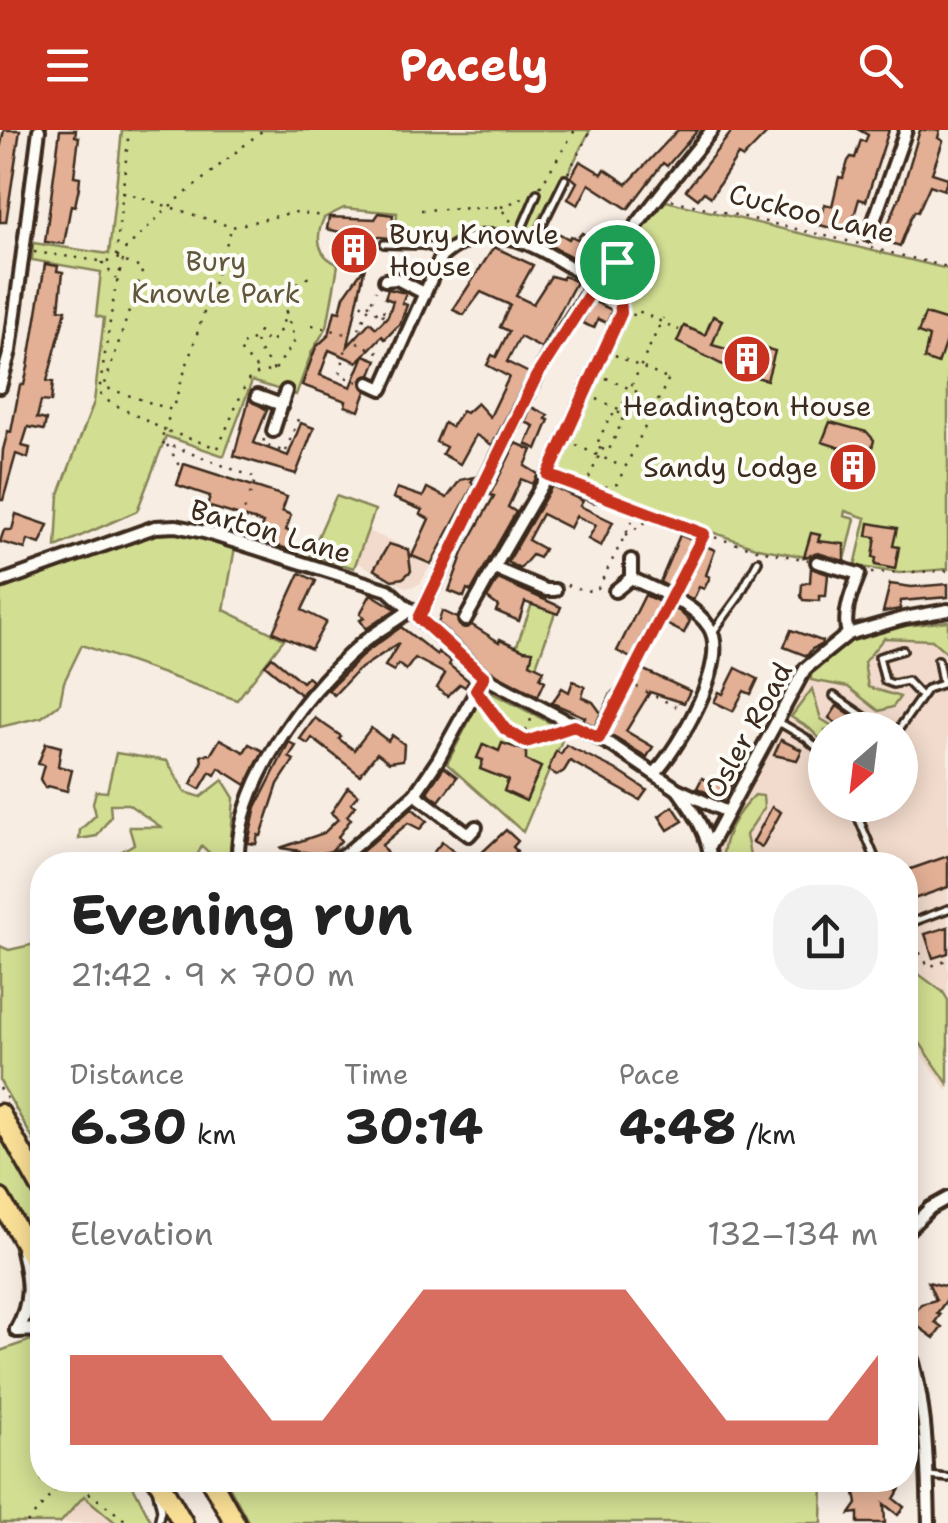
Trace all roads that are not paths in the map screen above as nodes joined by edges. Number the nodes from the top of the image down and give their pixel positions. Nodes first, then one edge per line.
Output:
1 (39, 130) edge
2 (712, 130) edge
3 (906, 130) edge
4 (565, 179) road end
5 (536, 193) road end
6 (518, 238) junction
7 (862, 240) road end
8 (384, 244) dead end
9 (532, 245) junction
10 (447, 252) junction
11 (613, 257) junction
12 (384, 280) road end
13 (594, 284) junction
14 (424, 293) junction
15 (617, 296) junction
16 (370, 383) road end
17 (0, 387) edge
18 (286, 391) dead end
19 (257, 396) dead end
20 (282, 406) junction
21 (273, 431) dead end
22 (548, 475) junction
23 (595, 495) road end
24 (632, 560) dead end
25 (758, 561) dead end
26 (817, 562) road end
27 (494, 568) junction
28 (631, 578) junction
29 (0, 582) edge
30 (554, 590) road end
31 (615, 591) dead end
32 (948, 610) edge
33 (415, 613) junction
34 (465, 620) dead end
35 (712, 632) junction
36 (848, 634) junction
37 (904, 650) dead end
38 (938, 660) dead end
39 (484, 677) junction
40 (945, 682) edge
41 (834, 696) dead end
42 (920, 696) junction
43 (618, 697) road end
44 (858, 712) edge
45 (910, 712) edge
46 (777, 721) junction
47 (599, 738) junction
48 (808, 740) edge
49 (655, 773) junction
50 (677, 789) junction
51 (414, 794) junction
52 (727, 812) junction
53 (860, 822) edge
54 (476, 827) dead end
55 (710, 844) junction
56 (237, 852) edge
57 (348, 852) edge
58 (710, 852) edge
59 (873, 852) edge
60 (948, 909) edge
61 (918, 922) edge
62 (0, 1114) edge
63 (30, 1168) edge
64 (948, 1198) edge
65 (0, 1199) edge
66 (918, 1220) edge
67 (19, 1233) junction
68 (30, 1253) edge
69 (30, 1282) edge
70 (30, 1301) edge
71 (30, 1329) edge
72 (918, 1381) edge
73 (929, 1476) junction
74 (948, 1478) edge
75 (158, 1492) edge
76 (164, 1492) edge
77 (219, 1492) edge
78 (158, 1523) edge
79 (184, 1523) edge
80 (236, 1523) edge
81 (929, 1523) edge

1 - 17 street
2 - 11 street
3 - 7 street
4 - 9 lane
5 - 6 lane
6 - 9 street
6 - 10 street
8 - 10 lane
9 - 13 street
10 - 14 street
11 - 13 street
11 - 15 street
12 - 14 street
13 - 15 street
13 - 33 street
14 - 16 street
15 - 22 street
18 - 20 street
19 - 20 street
20 - 21 street
22 - 23 street
22 - 27 street
24 - 28 street
25 - 35 lane
26 - 36 street
27 - 30 street
27 - 34 street
28 - 31 street
28 - 35 street
29 - 33 street, Barton Lane
32 - 36 street, Osler Road
33 - 39 street, Barton Lane
33 - 56 street
35 - 49 street
36 - 46 street, Osler Road
37 - 42 lane
38 - 40 lane
39 - 47 street, Barton Lane
39 - 51 street
40 - 42 lane
41 - 44 lane
42 - 45 lane
43 - 47 street
46 - 48 lane
46 - 52 street, Osler Road
47 - 49 street, Barton Lane
49 - 50 street, Barton Lane
50 - 52 street
50 - 55 street
51 - 54 street
51 - 57 street
52 - 55 street, Osler Road
53 - 59 lane
55 - 58 street
60 - 61 lane
62 - 63 highway
64 - 66 street
65 - 67 highway
67 - 68 highway
67 - 69 street
70 - 71 street
72 - 73 street
73 - 74 lane
73 - 81 street
75 - 78 lane
76 - 79 highway
77 - 80 highway

